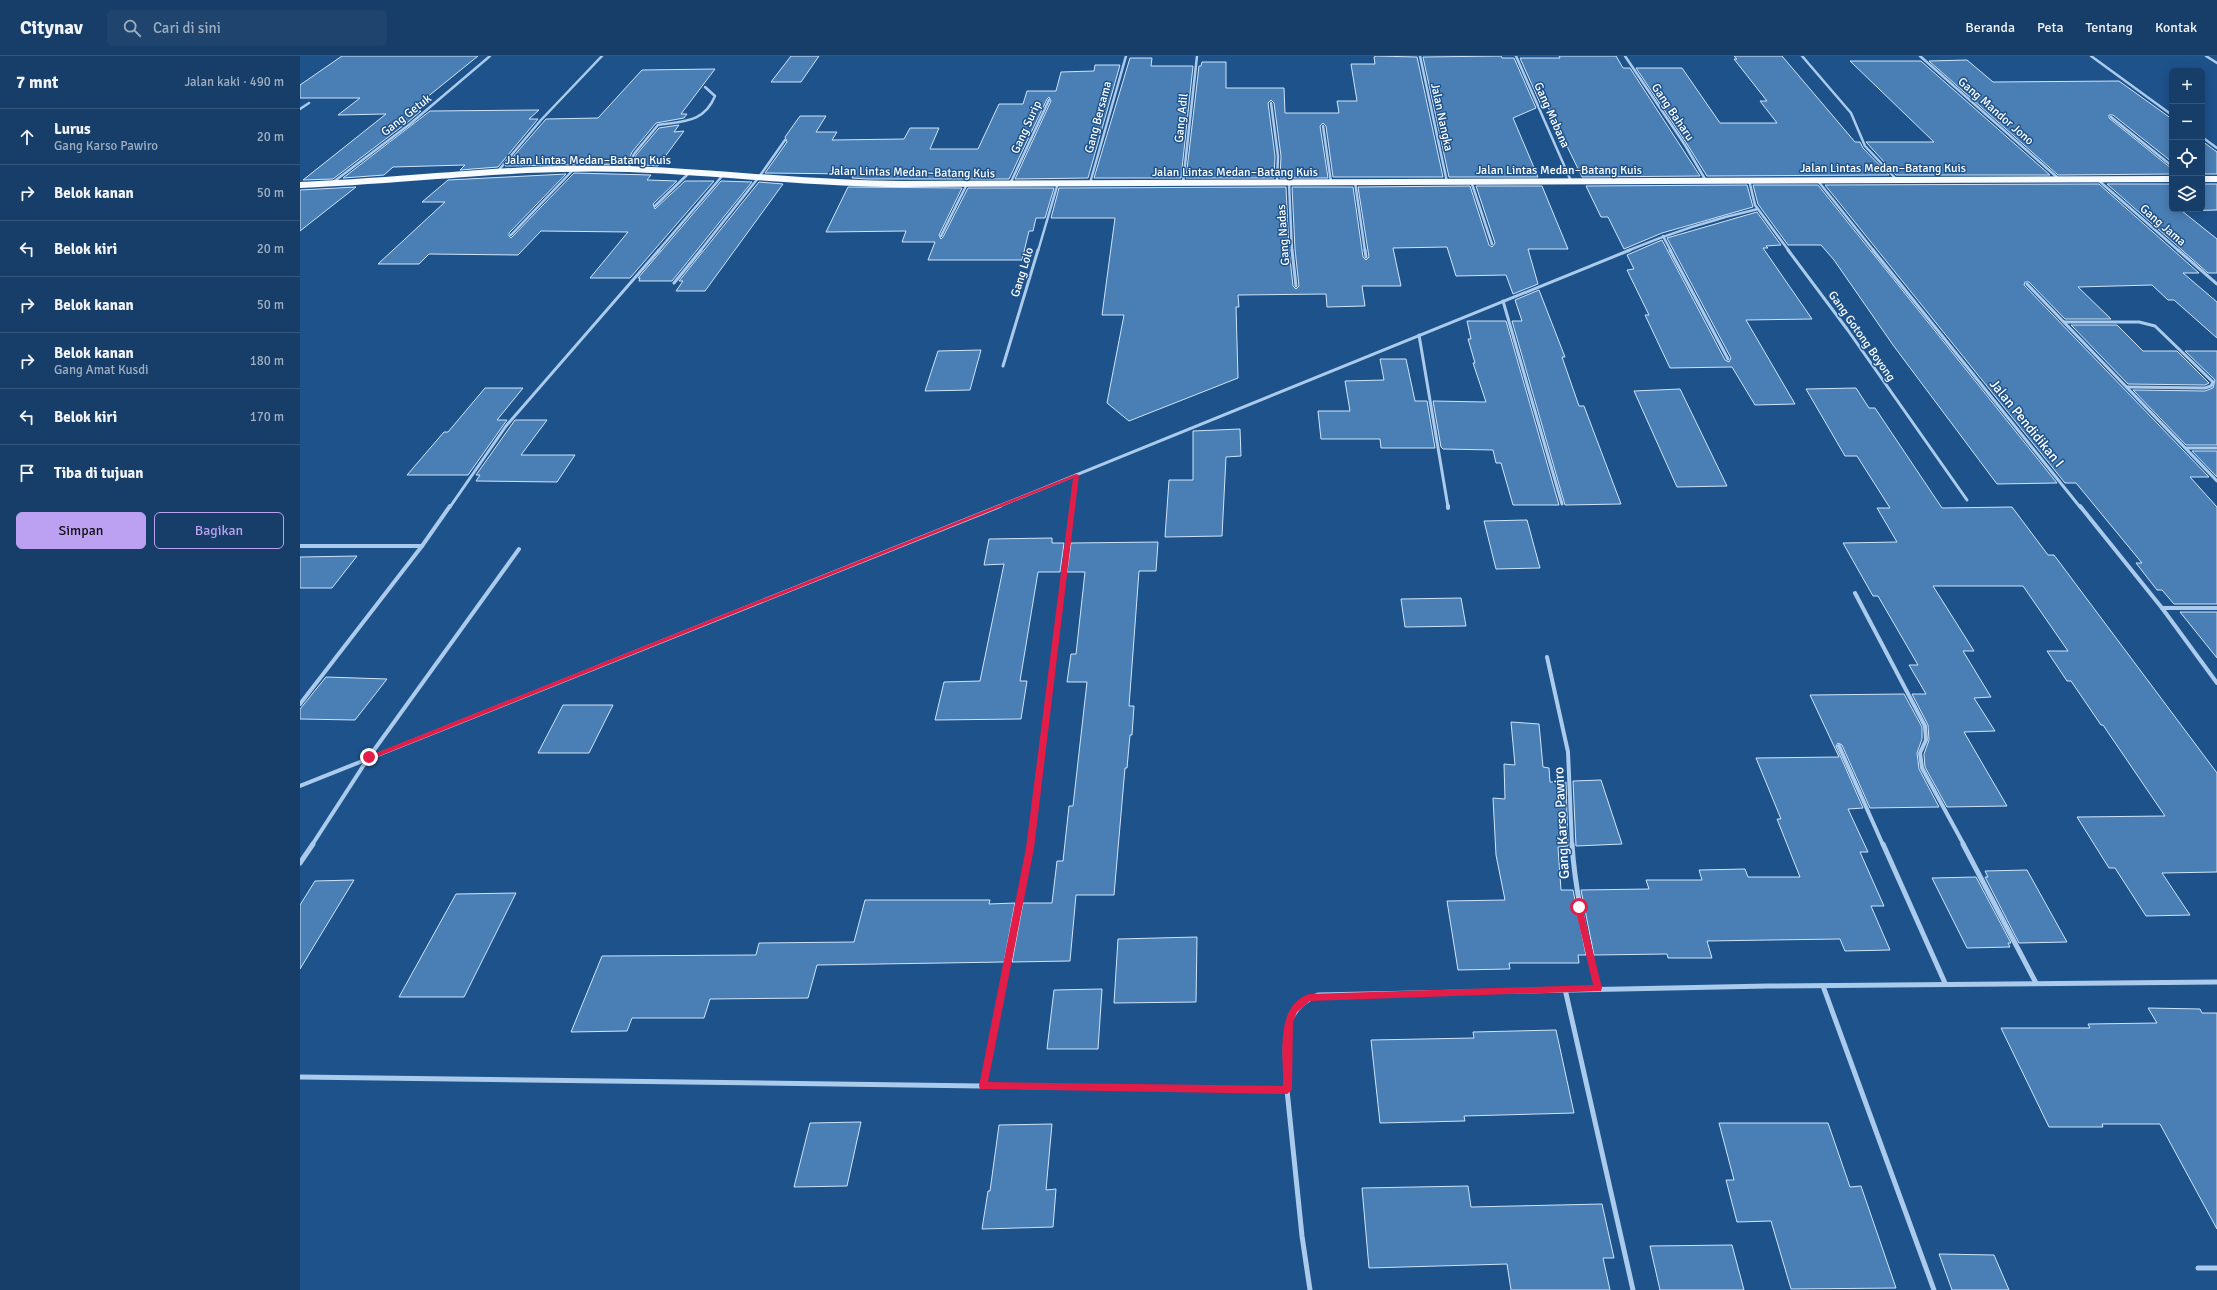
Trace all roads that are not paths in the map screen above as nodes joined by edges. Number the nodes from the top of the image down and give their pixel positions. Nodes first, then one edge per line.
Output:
1 (490, 56) edge
2 (602, 56) edge
3 (1126, 56) edge
4 (1197, 56) edge
5 (1420, 56) edge
6 (1516, 56) edge
7 (1625, 56) edge
8 (1802, 56) edge
9 (1920, 56) edge
10 (2091, 56) edge
11 (2206, 56) edge
12 (2217, 63) edge
13 (705, 87) dead end
14 (1049, 100) dead end
15 (309, 103) dead end
16 (1271, 103) dead end
17 (300, 110) edge
18 (2169, 114) edge
19 (2111, 117) dead end
20 (1323, 126) dead end
21 (2205, 139) edge
22 (785, 140) dead end
23 (2217, 148) edge
24 (2169, 164) edge
25 (575, 169) junction
26 (628, 169) junction
27 (498, 171) junction
28 (689, 172) junction
29 (723, 174) junction
30 (759, 178) junction
31 (2205, 178) edge
32 (2217, 178) edge
33 (1705, 179) junction
34 (1896, 179) junction
35 (2060, 179) junction
36 (2096, 179) junction
37 (2169, 179) edge
38 (1749, 180) junction
39 (1817, 180) junction
40 (1571, 181) junction
41 (1278, 182) junction
42 (1331, 182) junction
43 (1355, 182) junction
44 (1447, 182) junction
45 (1471, 182) junction
46 (1058, 183) junction
47 (1090, 183) junction
48 (1183, 183) junction
49 (1289, 183) junction
50 (330, 184) junction
51 (967, 184) junction
52 (1010, 184) junction
53 (300, 185) edge
54 (655, 206) dead end
55 (1756, 207) junction
56 (511, 235) dead end
57 (941, 236) dead end
58 (1663, 236) junction
59 (1492, 244) dead end
60 (1366, 257) dead end
61 (674, 283) dead end
62 (2027, 284) dead end
63 (2217, 284) edge
64 (1296, 286) dead end
65 (1503, 300) junction
66 (2064, 322) junction
67 (1419, 335) junction
68 (1728, 359) dead end
69 (1003, 366) dead end
70 (2127, 387) junction
71 (2186, 448) junction
72 (2217, 448) edge
73 (1076, 475) junction
74 (2217, 481) edge
75 (1967, 500) dead end
76 (1562, 504) dead end
77 (1448, 508) dead end
78 (300, 546) edge
79 (422, 546) junction
80 (519, 549) dead end
81 (1855, 592) dead end
82 (2162, 608) junction
83 (2217, 608) edge
84 (1547, 657) dead end
85 (2217, 684) edge
86 (300, 704) edge
87 (1839, 746) dead end
88 (369, 757) junction
89 (300, 786) edge
90 (300, 863) edge
91 (2217, 982) edge
92 (1945, 983) junction
93 (2036, 983) junction
94 (1823, 986) junction
95 (1598, 988) junction
96 (1564, 989) junction
97 (300, 1078) edge
98 (983, 1086) junction
99 (1287, 1090) junction
100 (2198, 1268) dead end
101 (2217, 1268) edge
102 (1310, 1290) edge
103 (1633, 1290) edge
104 (1934, 1290) edge

1 - 50 street, Gang Getuk
2 - 27 street
3 - 47 street, Gang Bersama
4 - 48 street, Gang Adil
5 - 44 street, Jalan Nangka
6 - 40 street, Gang Mabana
7 - 33 street, Gang Baharu
8 - 34 street
9 - 35 street, Gang Mandor Jono
10 - 18 street
11 - 12 street
13 - 26 street
14 - 52 street, Gang Surip
15 - 17 street
16 - 41 street
19 - 24 street
20 - 42 street
21 - 23 street
22 - 30 street
25 - 26 highway, Jalan Lintas Medan–Batang Kuis
25 - 27 highway, Jalan Lintas Medan–Batang Kuis
25 - 56 street
26 - 28 highway, Jalan Lintas Medan–Batang Kuis
27 - 50 highway, Jalan Lintas Medan–Batang Kuis
28 - 29 highway, Jalan Lintas Medan–Batang Kuis
28 - 54 street
29 - 30 highway, Jalan Lintas Medan–Batang Kuis
29 - 79 street
30 - 51 highway, Jalan Lintas Medan–Batang Kuis
30 - 61 street
31 - 32 highway
33 - 38 highway, Jalan Lintas Medan–Batang Kuis
33 - 40 highway, Jalan Lintas Medan–Batang Kuis
34 - 35 highway, Jalan Lintas Medan–Batang Kuis
34 - 39 highway, Jalan Lintas Medan–Batang Kuis
35 - 36 highway, Jalan Lintas Medan–Batang Kuis
36 - 37 highway, Jalan Lintas Medan–Batang Kuis
36 - 63 street, Gang Jama
38 - 39 highway, Jalan Lintas Medan–Batang Kuis
38 - 55 street, Gang Gotong Boyong
39 - 82 street, Jalan Pendidikan I
40 - 45 highway, Jalan Lintas Medan–Batang Kuis
41 - 48 highway, Jalan Lintas Medan–Batang Kuis
41 - 49 highway, Jalan Lintas Medan–Batang Kuis
42 - 43 highway, Jalan Lintas Medan–Batang Kuis
42 - 49 highway, Jalan Lintas Medan–Batang Kuis
43 - 44 highway, Jalan Lintas Medan–Batang Kuis
43 - 60 street
44 - 45 highway, Jalan Lintas Medan–Batang Kuis
45 - 59 street
46 - 47 highway, Jalan Lintas Medan–Batang Kuis
46 - 52 highway, Jalan Lintas Medan–Batang Kuis
46 - 69 street, Gang Lolo
47 - 48 highway, Jalan Lintas Medan–Batang Kuis
49 - 64 street, Gang Nadas
50 - 53 highway, Jalan Lintas Medan–Batang Kuis
51 - 52 highway, Jalan Lintas Medan–Batang Kuis
51 - 57 street
55 - 58 street
55 - 75 street, Gang Gotong Boyong
58 - 65 street
58 - 68 street
62 - 66 street
65 - 67 street
65 - 76 street
66 - 70 street
66 - 70 street
67 - 73 street
67 - 77 street
70 - 71 street
71 - 72 street
71 - 74 street
73 - 88 street
73 - 98 street
78 - 79 street
79 - 86 street
80 - 88 street
81 - 93 street
82 - 83 street
82 - 85 street, Jalan Pendidikan I
84 - 95 street, Gang Karso Pawiro
87 - 92 street
88 - 89 street
88 - 90 street
91 - 93 street
92 - 93 street
92 - 94 street
94 - 95 street
94 - 104 street
95 - 96 street
96 - 99 street
96 - 103 street
97 - 98 street
98 - 99 street
99 - 102 street
100 - 101 street

